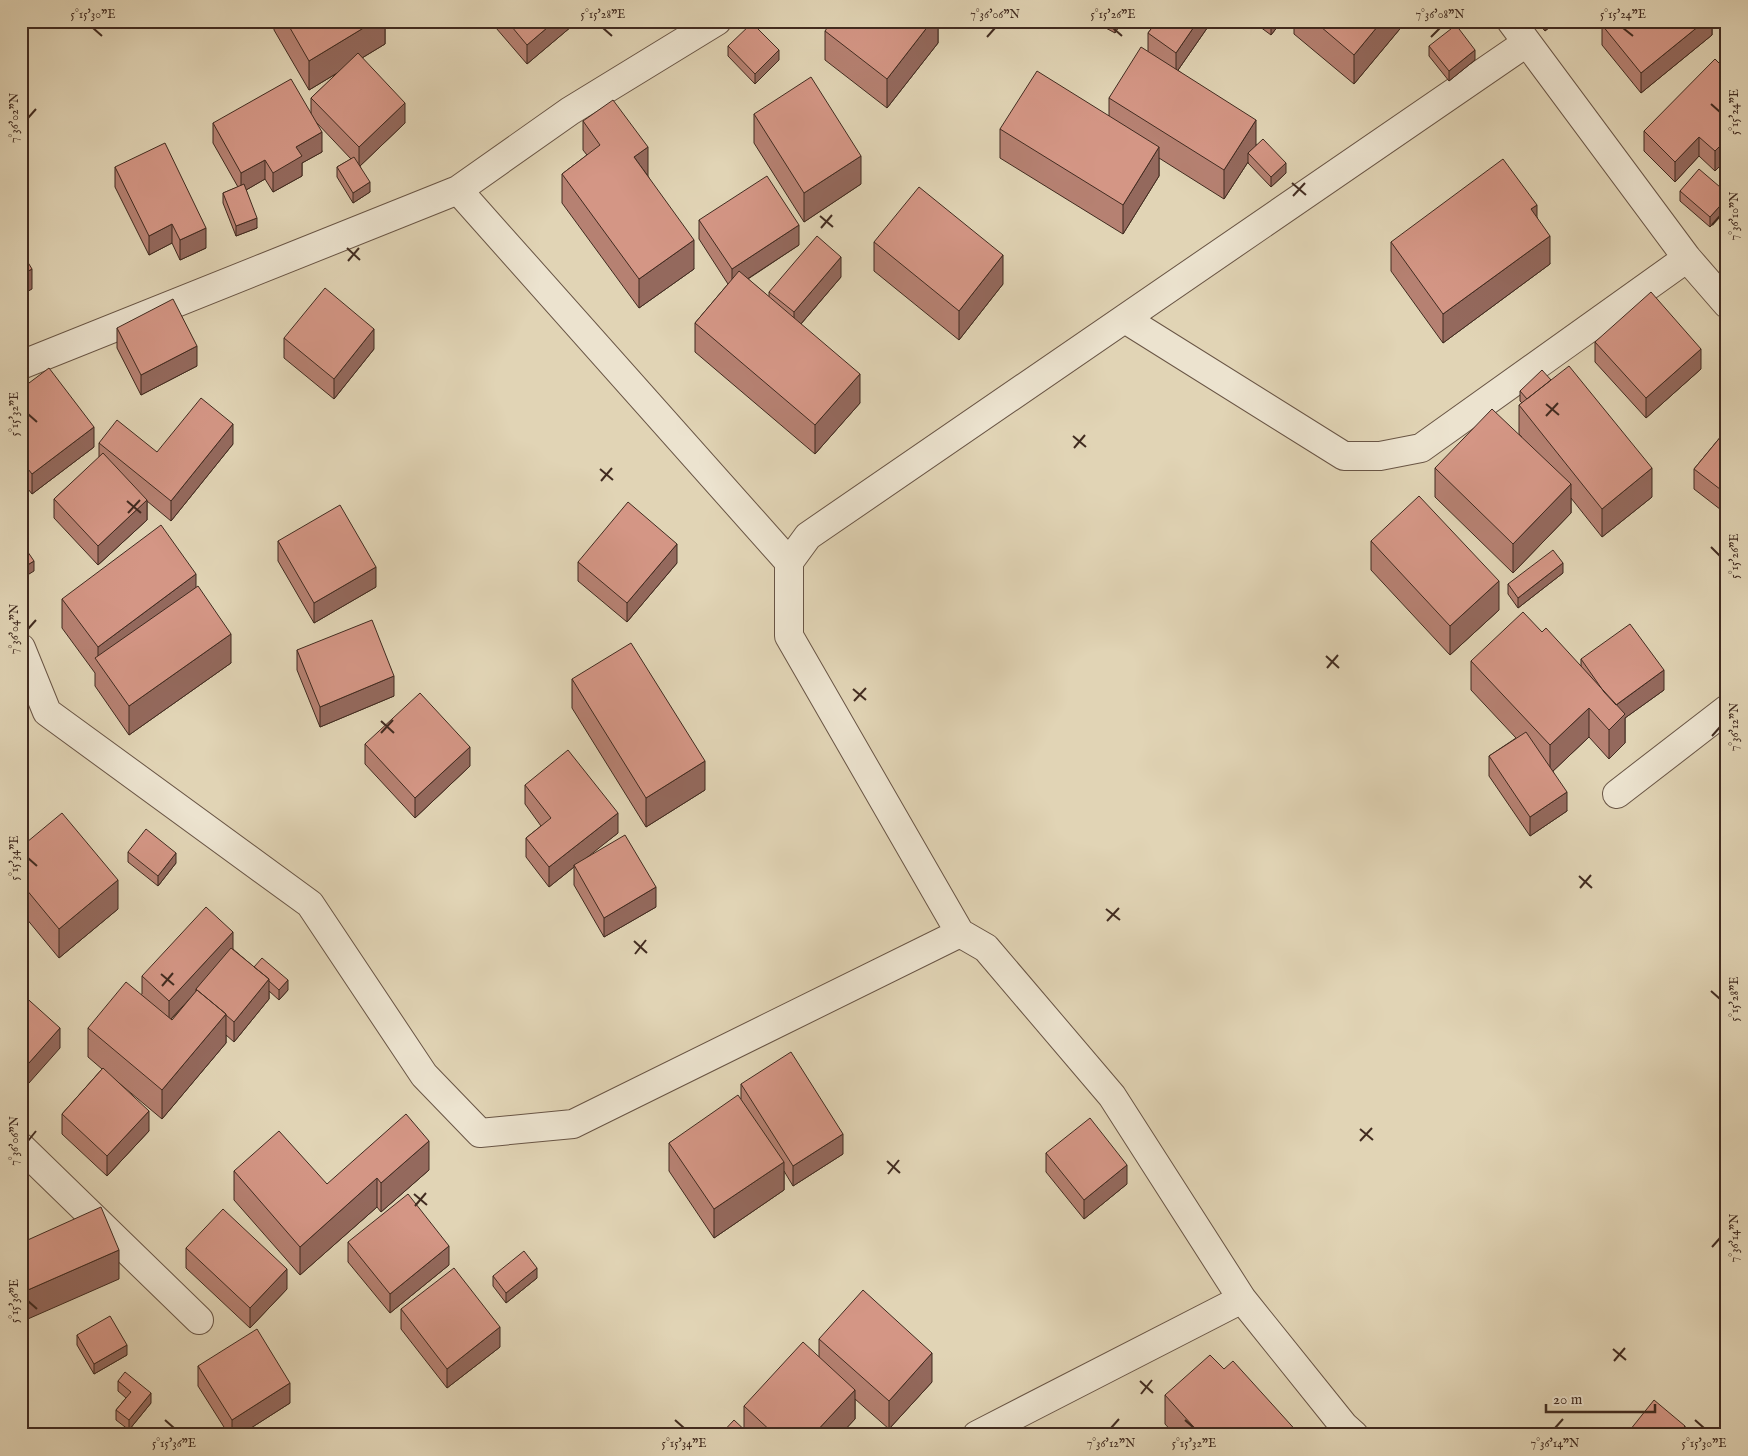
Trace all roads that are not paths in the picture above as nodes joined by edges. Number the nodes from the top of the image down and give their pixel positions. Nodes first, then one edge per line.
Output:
1 (717, 21) edge
2 (1518, 32) edge
3 (458, 190) junction
4 (1687, 258) junction
5 (1727, 304) edge
6 (1125, 318) junction
7 (21, 365) edge
8 (789, 562) junction
9 (21, 648) edge
10 (1727, 709) edge
11 (1617, 794) dead end
12 (960, 933) junction
13 (21, 1147) edge
14 (1242, 1299) junction
15 (199, 1320) dead end
16 (977, 1435) edge
17 (1354, 1435) edge

1 - 3 street
2 - 4 street
2 - 6 street
3 - 7 street
3 - 8 street
4 - 5 street
4 - 6 street
6 - 8 street
8 - 12 street
9 - 12 street
10 - 11 street
12 - 14 street
13 - 15 street
14 - 16 street
14 - 17 street

